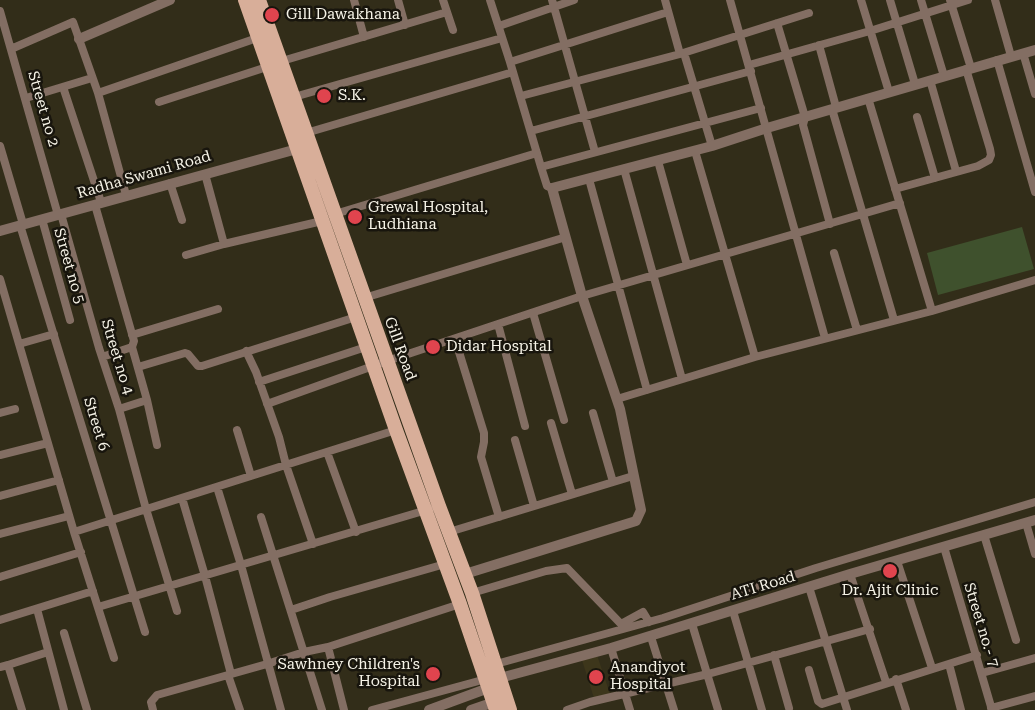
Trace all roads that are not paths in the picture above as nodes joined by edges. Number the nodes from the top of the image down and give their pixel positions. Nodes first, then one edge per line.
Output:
1 (170, 0) edge
2 (245, 0) edge
3 (259, 0) edge
4 (354, 0) edge
5 (398, 0) edge
6 (443, 0) edge
7 (490, 0) edge
8 (574, 0) edge
9 (665, 0) edge
10 (730, 0) edge
11 (861, 0) edge
12 (890, 0) edge
13 (921, 0) edge
14 (968, 0) edge
15 (995, 0) edge
16 (552, 3) edge
17 (951, 3) edge
18 (0, 11) edge
19 (447, 12) junction
20 (668, 12) junction
21 (809, 13) dead end
22 (926, 13) junction
23 (777, 23) junction
24 (896, 23) junction
25 (405, 25) junction
26 (499, 26) junction
27 (453, 30) dead end
28 (870, 31) junction
29 (740, 35) junction
30 (260, 37) junction
31 (364, 37) junction
32 (502, 38) junction
33 (79, 39) junction
34 (564, 44) junction
35 (819, 45) junction
36 (11, 48) junction
37 (1035, 50) edge
38 (682, 53) junction
39 (1023, 53) junction
40 (787, 54) junction
41 (1011, 56) junction
42 (997, 60) junction
43 (510, 62) junction
44 (276, 64) junction
45 (750, 68) junction
46 (968, 69) junction
47 (513, 72) junction
48 (944, 76) junction
49 (92, 78) junction
50 (930, 80) junction
51 (576, 82) junction
52 (915, 84) junction
53 (63, 87) junction
54 (694, 87) junction
55 (889, 92) junction
56 (98, 93) junction
57 (1035, 94) edge
58 (521, 96) junction
59 (294, 97) junction
60 (26, 98) junction
61 (868, 98) junction
62 (159, 102) dead end
63 (761, 108) junction
64 (834, 108) junction
65 (584, 116) junction
66 (805, 117) junction
67 (917, 117) dead end
68 (705, 124) junction
69 (767, 128) junction
70 (531, 131) junction
71 (306, 134) junction
72 (0, 146) edge
73 (712, 146) junction
74 (297, 148) junction
75 (695, 151) junction
76 (595, 152) junction
77 (537, 153) junction
78 (658, 160) junction
79 (541, 168) junction
80 (624, 169) junction
81 (956, 171) junction
82 (206, 174) junction
83 (589, 178) junction
84 (935, 178) junction
85 (170, 183) junction
86 (552, 188) junction
87 (896, 189) junction
88 (1035, 192) edge
89 (126, 195) junction
90 (98, 203) junction
91 (900, 203) junction
92 (60, 214) junction
93 (334, 214) junction
94 (861, 214) junction
95 (42, 219) junction
96 (182, 220) dead end
97 (322, 221) junction
98 (830, 224) junction
99 (22, 225) junction
100 (0, 231) edge
101 (796, 233) junction
102 (566, 237) junction
103 (224, 244) junction
104 (725, 254) junction
105 (834, 254) dead end
106 (186, 255) dead end
107 (687, 265) junction
108 (652, 276) junction
109 (0, 279) edge
110 (1035, 280) edge
111 (617, 286) junction
112 (582, 296) junction
113 (364, 298) junction
114 (218, 309) dead end
115 (932, 311) junction
116 (533, 313) junction
117 (356, 317) junction
118 (70, 320) dead end
119 (894, 320) junction
120 (498, 324) junction
121 (857, 330) junction
122 (54, 334) junction
123 (132, 334) junction
124 (825, 338) junction
125 (455, 339) junction
126 (19, 344) junction
127 (132, 347) junction
128 (366, 347) junction
129 (246, 351) junction
130 (102, 357) junction
131 (755, 357) junction
132 (387, 361) junction
133 (374, 366) junction
134 (138, 367) junction
135 (682, 379) junction
136 (260, 382) junction
137 (647, 390) junction
138 (617, 399) junction
139 (147, 400) junction
140 (267, 404) junction
141 (15, 409) dead end
142 (119, 410) junction
143 (593, 413) dead end
144 (0, 414) edge
145 (564, 420) dead end
146 (550, 423) dead end
147 (525, 426) dead end
148 (237, 430) dead end
149 (396, 430) junction
150 (515, 440) dead end
151 (48, 443) junction
152 (157, 445) dead end
153 (327, 452) junction
154 (0, 455) edge
155 (286, 465) junction
156 (251, 476) junction
157 (633, 476) junction
158 (59, 480) junction
159 (613, 482) junction
160 (217, 487) junction
161 (572, 495) junction
162 (0, 496) edge
163 (182, 498) junction
164 (1035, 502) edge
165 (534, 506) junction
166 (146, 509) junction
167 (432, 509) junction
168 (69, 516) junction
169 (261, 517) dead end
170 (499, 517) junction
171 (111, 520) junction
172 (1031, 522) edge
173 (74, 532) junction
174 (356, 532) junction
175 (449, 532) junction
176 (0, 534) edge
177 (984, 535) junction
178 (314, 544) junction
179 (944, 547) junction
180 (81, 552) junction
181 (1035, 554) edge
182 (274, 556) junction
183 (897, 561) junction
184 (445, 564) junction
185 (241, 565) junction
186 (465, 574) junction
187 (850, 574) junction
188 (205, 576) junction
189 (0, 577) edge
190 (170, 586) junction
191 (808, 587) junction
192 (93, 591) junction
193 (472, 593) junction
194 (134, 597) junction
195 (460, 604) junction
196 (98, 607) junction
197 (37, 609) junction
198 (291, 610) junction
199 (177, 611) dead end
200 (733, 611) junction
201 (0, 620) edge
202 (649, 622) junction
203 (692, 624) junction
204 (870, 629) junction
205 (144, 632) dead end
206 (64, 633) dead end
207 (651, 636) junction
208 (1016, 640) dead end
209 (824, 641) junction
210 (328, 647) junction
211 (611, 648) junction
212 (48, 652) junction
213 (304, 652) junction
214 (774, 655) junction
215 (977, 655) junction
216 (114, 658) dead end
217 (1035, 658) edge
218 (748, 663) junction
219 (267, 664) junction
220 (496, 664) junction
221 (949, 664) junction
222 (4, 666) edge
223 (933, 668) junction
224 (809, 670) dead end
225 (982, 673) junction
226 (231, 674) junction
227 (708, 675) junction
228 (896, 679) junction
229 (494, 682) junction
230 (886, 682) junction
231 (665, 683) junction
232 (625, 695) junction
233 (1035, 696) edge
234 (843, 697) junction
235 (501, 705) edge
236 (578, 708) edge
237 (789, 708) dead end
238 (992, 709) edge
239 (22, 710) edge
240 (64, 710) edge
241 (87, 710) edge
242 (153, 710) edge
243 (240, 710) edge
244 (281, 710) edge
245 (322, 710) edge
246 (344, 710) edge
247 (372, 710) edge
248 (429, 710) edge
249 (471, 710) edge
250 (567, 710) edge
251 (630, 710) edge
252 (674, 710) edge
253 (718, 710) edge
254 (762, 710) edge
255 (847, 710) edge
256 (906, 710) edge
257 (961, 710) edge

1 - 33 street
2 - 30 main road, Gill Road
3 - 44 main road, Gill Road
4 - 31 street
5 - 25 street
6 - 19 street
7 - 26 street
8 - 16 street
9 - 20 street
10 - 29 street
11 - 28 street
12 - 24 street
13 - 22 street
14 - 17 street
15 - 41 street
16 - 26 street
16 - 34 street
17 - 22 street
17 - 46 street
18 - 36 street, Street no 2
19 - 25 street
19 - 27 street
20 - 34 street
20 - 38 street
21 - 23 street
22 - 24 street
22 - 48 street
23 - 29 street
23 - 40 street
24 - 28 street
24 - 52 street
25 - 31 street
26 - 32 street
28 - 35 street
28 - 55 street
29 - 38 street
29 - 45 street
30 - 44 main road, Gill Road
30 - 56 street
31 - 44 street
32 - 43 street
32 - 59 street
33 - 36 street
33 - 49 street
34 - 43 street
34 - 51 street
35 - 40 street
35 - 64 street
36 - 60 street, Street no 2
37 - 39 street
38 - 51 street
38 - 54 street
39 - 41 street
39 - 57 street
40 - 45 street
40 - 66 street
41 - 42 street
42 - 46 street
42 - 88 street
43 - 47 street
44 - 59 main road, Gill Road
44 - 62 street
44 - 74 main road, Gill Road
45 - 54 street
45 - 63 street
46 - 48 street
46 - 81 street
47 - 58 street
47 - 71 street
48 - 50 street
49 - 53 street
49 - 56 street
50 - 52 street
50 - 81 street
51 - 58 street
51 - 65 street
52 - 55 street
53 - 60 street
53 - 90 street
54 - 65 street
54 - 68 street
55 - 61 street
56 - 89 street
58 - 70 street
59 - 71 main road, Gill Road
60 - 92 street, Street no 2
61 - 64 street
61 - 87 street
63 - 68 street
63 - 69 street
64 - 66 street
64 - 94 street
65 - 70 street
65 - 76 street
66 - 69 street
66 - 98 street
67 - 84 street
68 - 73 street
68 - 76 street
69 - 73 street
69 - 101 street
70 - 77 street
71 - 93 main road, Gill Road
72 - 99 street, Street 6
73 - 75 street
74 - 82 street, Radha Swami Road
74 - 97 main road, Gill Road
75 - 78 street
75 - 104 street
76 - 79 street
77 - 79 street
77 - 93 street
78 - 80 street
78 - 107 street
79 - 86 street
80 - 83 street
80 - 108 street
81 - 84 street
82 - 85 street, Radha Swami Road
82 - 103 street
83 - 86 street
83 - 111 street
84 - 87 street
85 - 89 street, Radha Swami Road
85 - 96 street
86 - 102 street
87 - 91 street
89 - 90 street, Radha Swami Road
90 - 92 street, Radha Swami Road
90 - 123 street
91 - 94 street
91 - 115 street
92 - 95 street, Radha Swami Road
92 - 130 street, Street no 4
93 - 113 main road, Gill Road
94 - 98 street
94 - 119 street
95 - 99 street, Radha Swami Road
95 - 118 street, Street no 5
97 - 103 street
97 - 117 main road, Gill Road
98 - 101 street
99 - 100 street, Radha Swami Road
99 - 122 street, Street 6
101 - 104 street
101 - 124 street
102 - 112 street
102 - 113 street
103 - 106 street
104 - 107 street
104 - 131 street
105 - 121 street
107 - 108 street
108 - 111 street
108 - 135 street
109 - 126 street
110 - 115 street
111 - 112 street
111 - 137 street
112 - 116 street
112 - 138 street
113 - 132 main road, Gill Road
114 - 123 street
115 - 119 street
116 - 120 street
116 - 145 street
117 - 128 main road, Gill Road
117 - 129 street
119 - 121 street
120 - 125 street
120 - 147 street
121 - 124 street
122 - 126 street
122 - 171 street, Street 6
123 - 127 street
124 - 131 street
125 - 132 street
125 - 170 street
126 - 151 street
127 - 130 street
127 - 134 street
128 - 133 main road, Gill Road
128 - 136 street
129 - 134 street
129 - 136 street
130 - 142 street, Street no 4
131 - 135 street
132 - 133 street
132 - 167 main road, Gill Road
133 - 140 street
133 - 149 main road, Gill Road
134 - 139 street
135 - 137 street
136 - 140 street
137 - 138 street
138 - 157 street
139 - 142 street
139 - 152 street
140 - 155 street
141 - 144 street
142 - 166 street, Street no 4
143 - 159 street
146 - 161 street
148 - 156 street
149 - 153 street
149 - 167 main road, Gill Road
150 - 165 street
151 - 154 street
151 - 158 street
153 - 155 street
153 - 174 street
155 - 156 street
155 - 178 street
156 - 160 street
157 - 159 street
157 - 186 street
158 - 162 street
158 - 168 street
159 - 161 street
160 - 163 street
160 - 185 street
161 - 165 street
163 - 166 street
163 - 188 street
164 - 202 street
165 - 170 street
166 - 171 street
166 - 190 street, Street no 4
167 - 174 street
167 - 175 main road, Gill Road
167 - 184 main road, Gill Road
168 - 173 street
168 - 176 street
169 - 182 street
170 - 175 street
171 - 173 street
171 - 194 street, Street 6
172 - 177 street, ATI Road
172 - 181 street
173 - 180 street
174 - 178 street
175 - 186 main road, Gill Road
177 - 179 street, ATI Road
177 - 208 street
178 - 182 street
179 - 183 street, ATI Road
179 - 215 street, Street no.- 7
180 - 189 street
180 - 192 street
182 - 185 street
182 - 198 street
183 - 187 street, ATI Road
183 - 223 street
184 - 195 main road, Gill Road
184 - 198 street
185 - 188 street
185 - 219 street
186 - 193 main road, Gill Road
187 - 191 street, ATI Road
187 - 204 street
188 - 190 street
188 - 226 street
190 - 194 street
190 - 199 street, Street no 4
191 - 200 street, ATI Road
191 - 209 street
192 - 196 street
192 - 197 street
193 - 202 street
193 - 220 main road, Gill Road
194 - 196 street
194 - 205 street, Street 6
195 - 210 street
195 - 229 main road, Gill Road
196 - 216 street
197 - 201 street
197 - 212 street
198 - 213 street
200 - 203 street, ATI Road
200 - 218 street
202 - 220 street
203 - 207 street, ATI Road
203 - 227 street
204 - 209 street
204 - 230 street
206 - 241 street
207 - 211 street, ATI Road
207 - 231 street
209 - 214 street
209 - 234 street
210 - 213 street
210 - 246 street
211 - 229 street, ATI Road
211 - 232 street
212 - 222 street
212 - 240 street
213 - 219 street
213 - 245 street
214 - 218 street
214 - 237 street
215 - 221 street
215 - 225 street, Street no.- 7
217 - 225 street
218 - 227 street
218 - 254 street
219 - 226 street
219 - 244 street
220 - 229 main road, Gill Road
221 - 223 street
221 - 257 street
222 - 239 street
223 - 228 street
224 - 234 street
225 - 238 street, Street no.- 7
226 - 242 street
226 - 243 street
227 - 231 street
227 - 253 street
228 - 230 street
228 - 256 street
229 - 235 main road, Gill Road
229 - 247 street
229 - 248 street, ATI Road
230 - 234 street
231 - 232 street
231 - 252 street
232 - 236 street
232 - 251 street
233 - 238 street
234 - 255 street
235 - 249 street
236 - 250 street

